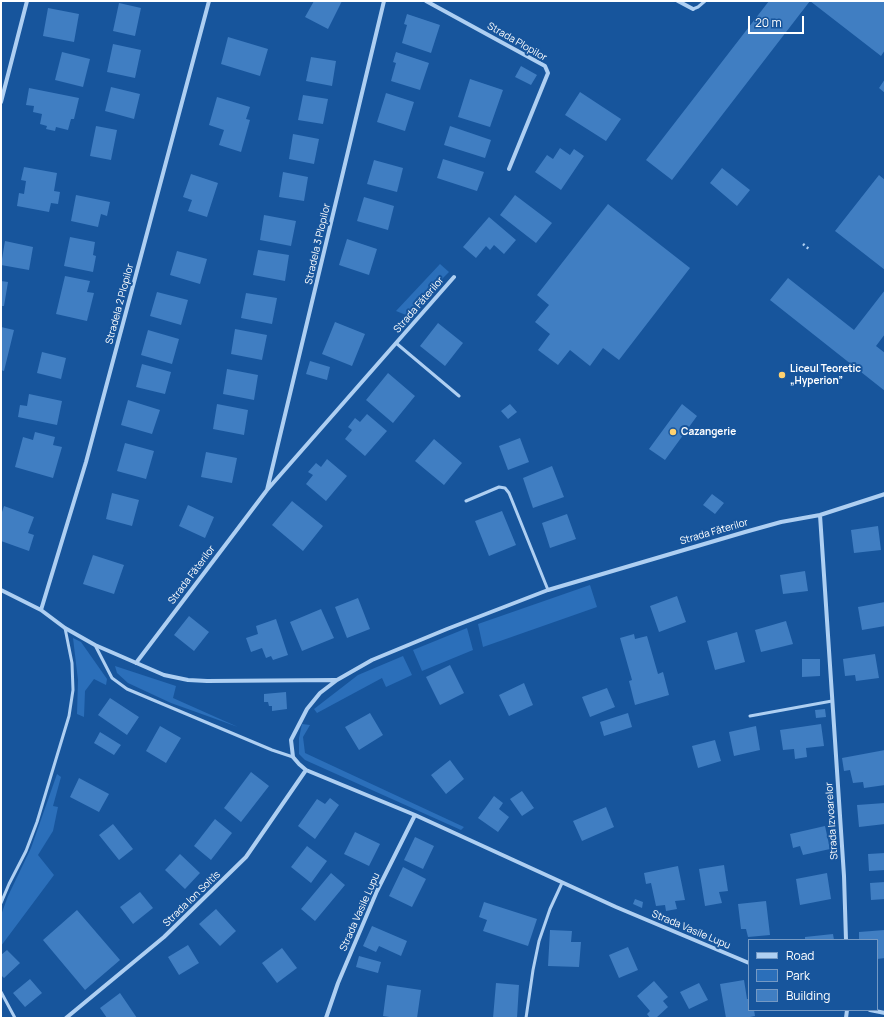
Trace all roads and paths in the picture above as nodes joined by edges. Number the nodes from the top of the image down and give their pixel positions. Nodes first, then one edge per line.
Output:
1 (27, 1) edge
2 (209, 1) edge
3 (384, 1) edge
4 (426, 1) edge
5 (678, 1) edge
6 (705, 1) edge
7 (693, 9) joint
8 (1, 102) edge
9 (509, 169) dead end
10 (803, 244) dead end
11 (810, 250) dead end
12 (454, 278) dead end
13 (396, 343) junction
14 (459, 396) dead end
15 (267, 490) junction
16 (885, 494) edge
17 (466, 501) dead end
18 (820, 515) junction
19 (1, 590) edge
20 (548, 590) junction
21 (41, 610) junction
22 (65, 628) junction
23 (95, 645) junction
24 (136, 662) junction
25 (337, 680) junction
26 (832, 701) junction
27 (750, 716) dead end
28 (293, 757) junction
29 (306, 770) junction
30 (415, 816) junction
31 (562, 883) junction
32 (1, 903) edge
33 (846, 939) edge
34 (748, 963) edge
35 (1, 992) edge
36 (875, 1011) edge
37 (885, 1013) edge
38 (14, 1018) edge
39 (66, 1018) edge
40 (326, 1018) edge
41 (526, 1018) edge

1 - 8 street
2 - 21 street, Stradela 2 Plopilor
3 - 15 street, Stradela 3 Plopilor
4 - 9 street, Strada Plopilor
5 - 7 street
6 - 7 lane
10 - 11 path
12 - 13 street, Strada Făterilor
13 - 14 lane, Strada Făterilor
13 - 15 street, Strada Făterilor
15 - 24 street, Strada Făterilor
16 - 18 street, Strada Făterilor
17 - 20 lane
18 - 20 street, Strada Făterilor
18 - 26 street, Strada Izvoarelor
19 - 21 street
20 - 25 street, Strada Făterilor
21 - 22 street
22 - 23 street
22 - 32 lane
23 - 24 street
23 - 28 lane
24 - 25 street, Strada Făterilor
25 - 28 street, Strada Făterilor
26 - 27 lane
26 - 33 street, Strada Izvoarelor
28 - 29 street, Strada Vasile Lupu
29 - 30 street, Strada Vasile Lupu
29 - 39 street, Strada Ion Soltîs
30 - 31 street, Strada Vasile Lupu
30 - 40 street, Strada Vasile Lupu
31 - 34 street, Strada Vasile Lupu
31 - 41 lane
35 - 38 lane
36 - 37 street

